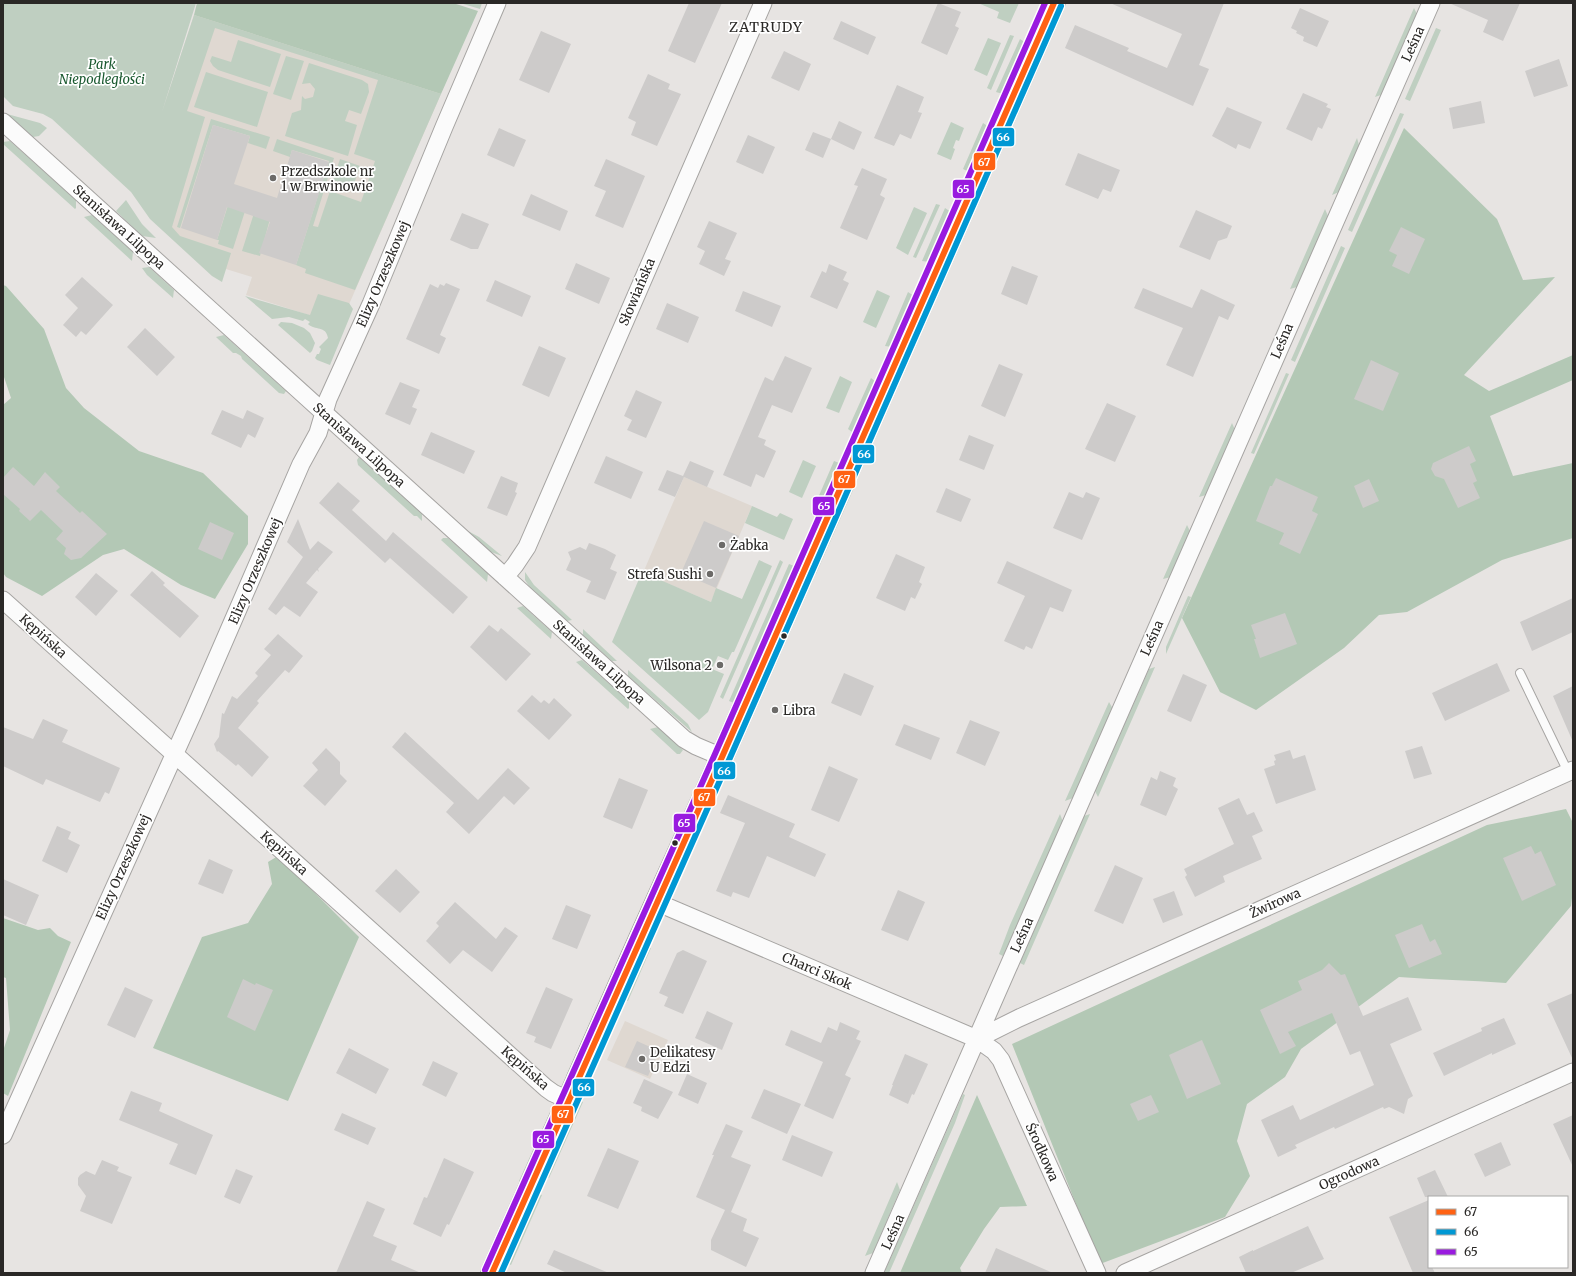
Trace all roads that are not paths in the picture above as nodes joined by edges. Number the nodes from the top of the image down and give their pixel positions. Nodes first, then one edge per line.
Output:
1 (498, 3) edge
2 (763, 3) edge
3 (1054, 3) edge
4 (1431, 3) edge
5 (3, 122) edge
6 (323, 413) junction
7 (505, 578) junction
8 (3, 600) edge
9 (1520, 673) dead end
10 (174, 754) junction
11 (722, 757) junction
12 (1570, 771) edge
13 (656, 902) junction
14 (977, 1039) junction
15 (1573, 1072) edge
16 (568, 1100) junction
17 (3, 1135) edge
18 (492, 1273) edge
19 (874, 1273) edge
20 (1097, 1273) edge
21 (1125, 1273) edge

1 - 6 street, Elizy Orzeszkowej
2 - 7 street, Słowiańska
3 - 11 street
4 - 14 street, Leśna
5 - 6 street, Stanisława Lilpopa
6 - 7 street, Stanisława Lilpopa
6 - 10 street, Elizy Orzeszkowej
7 - 11 street, Stanisława Lilpopa
8 - 10 street, Kępińska
9 - 12 lane
10 - 16 street, Kępińska
10 - 17 street, Elizy Orzeszkowej
11 - 13 street
12 - 14 street, Żwirowa
13 - 14 street, Charci Skok
13 - 16 street
14 - 19 street, Leśna
14 - 20 street, Środkowa
15 - 21 street, Ogrodowa
16 - 18 street

